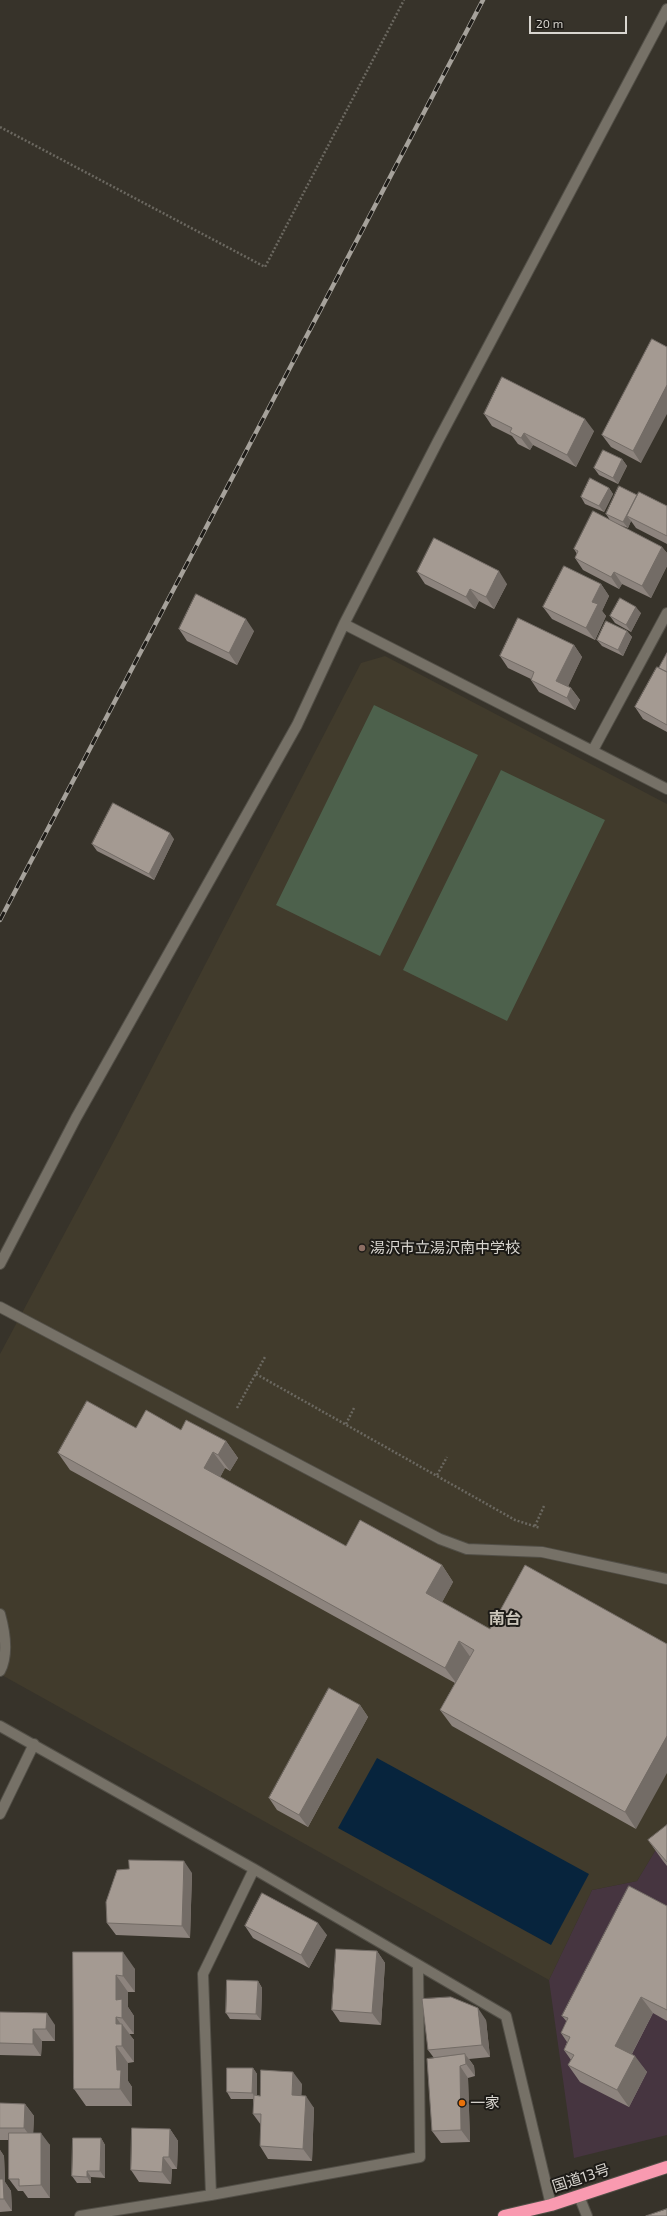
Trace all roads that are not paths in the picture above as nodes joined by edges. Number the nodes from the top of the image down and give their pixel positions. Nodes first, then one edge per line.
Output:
1 (667, 9) edge
2 (667, 614) edge
3 (344, 624) junction
4 (593, 750) junction
5 (667, 789) edge
6 (0, 1264) edge
7 (0, 1307) edge
8 (667, 1579) edge
9 (0, 1614) edge
10 (0, 1671) edge
11 (0, 1726) edge
12 (34, 1744) junction
13 (0, 1814) edge
14 (254, 1869) junction
15 (418, 1965) junction
16 (667, 2167) edge
17 (211, 2196) junction
18 (579, 2196) junction
19 (550, 2205) junction
20 (80, 2216) edge
21 (504, 2216) edge
22 (587, 2216) edge

1 - 3 street
2 - 4 street
3 - 4 street
3 - 6 street
4 - 5 street
7 - 8 street
9 - 10 street
11 - 12 street
12 - 13 street
12 - 14 street
14 - 15 street
14 - 17 street
15 - 17 street
15 - 19 street
16 - 18 highway, 国道13号
17 - 20 street
18 - 19 highway, 国道13号
18 - 22 street
19 - 21 highway, 国道13号

